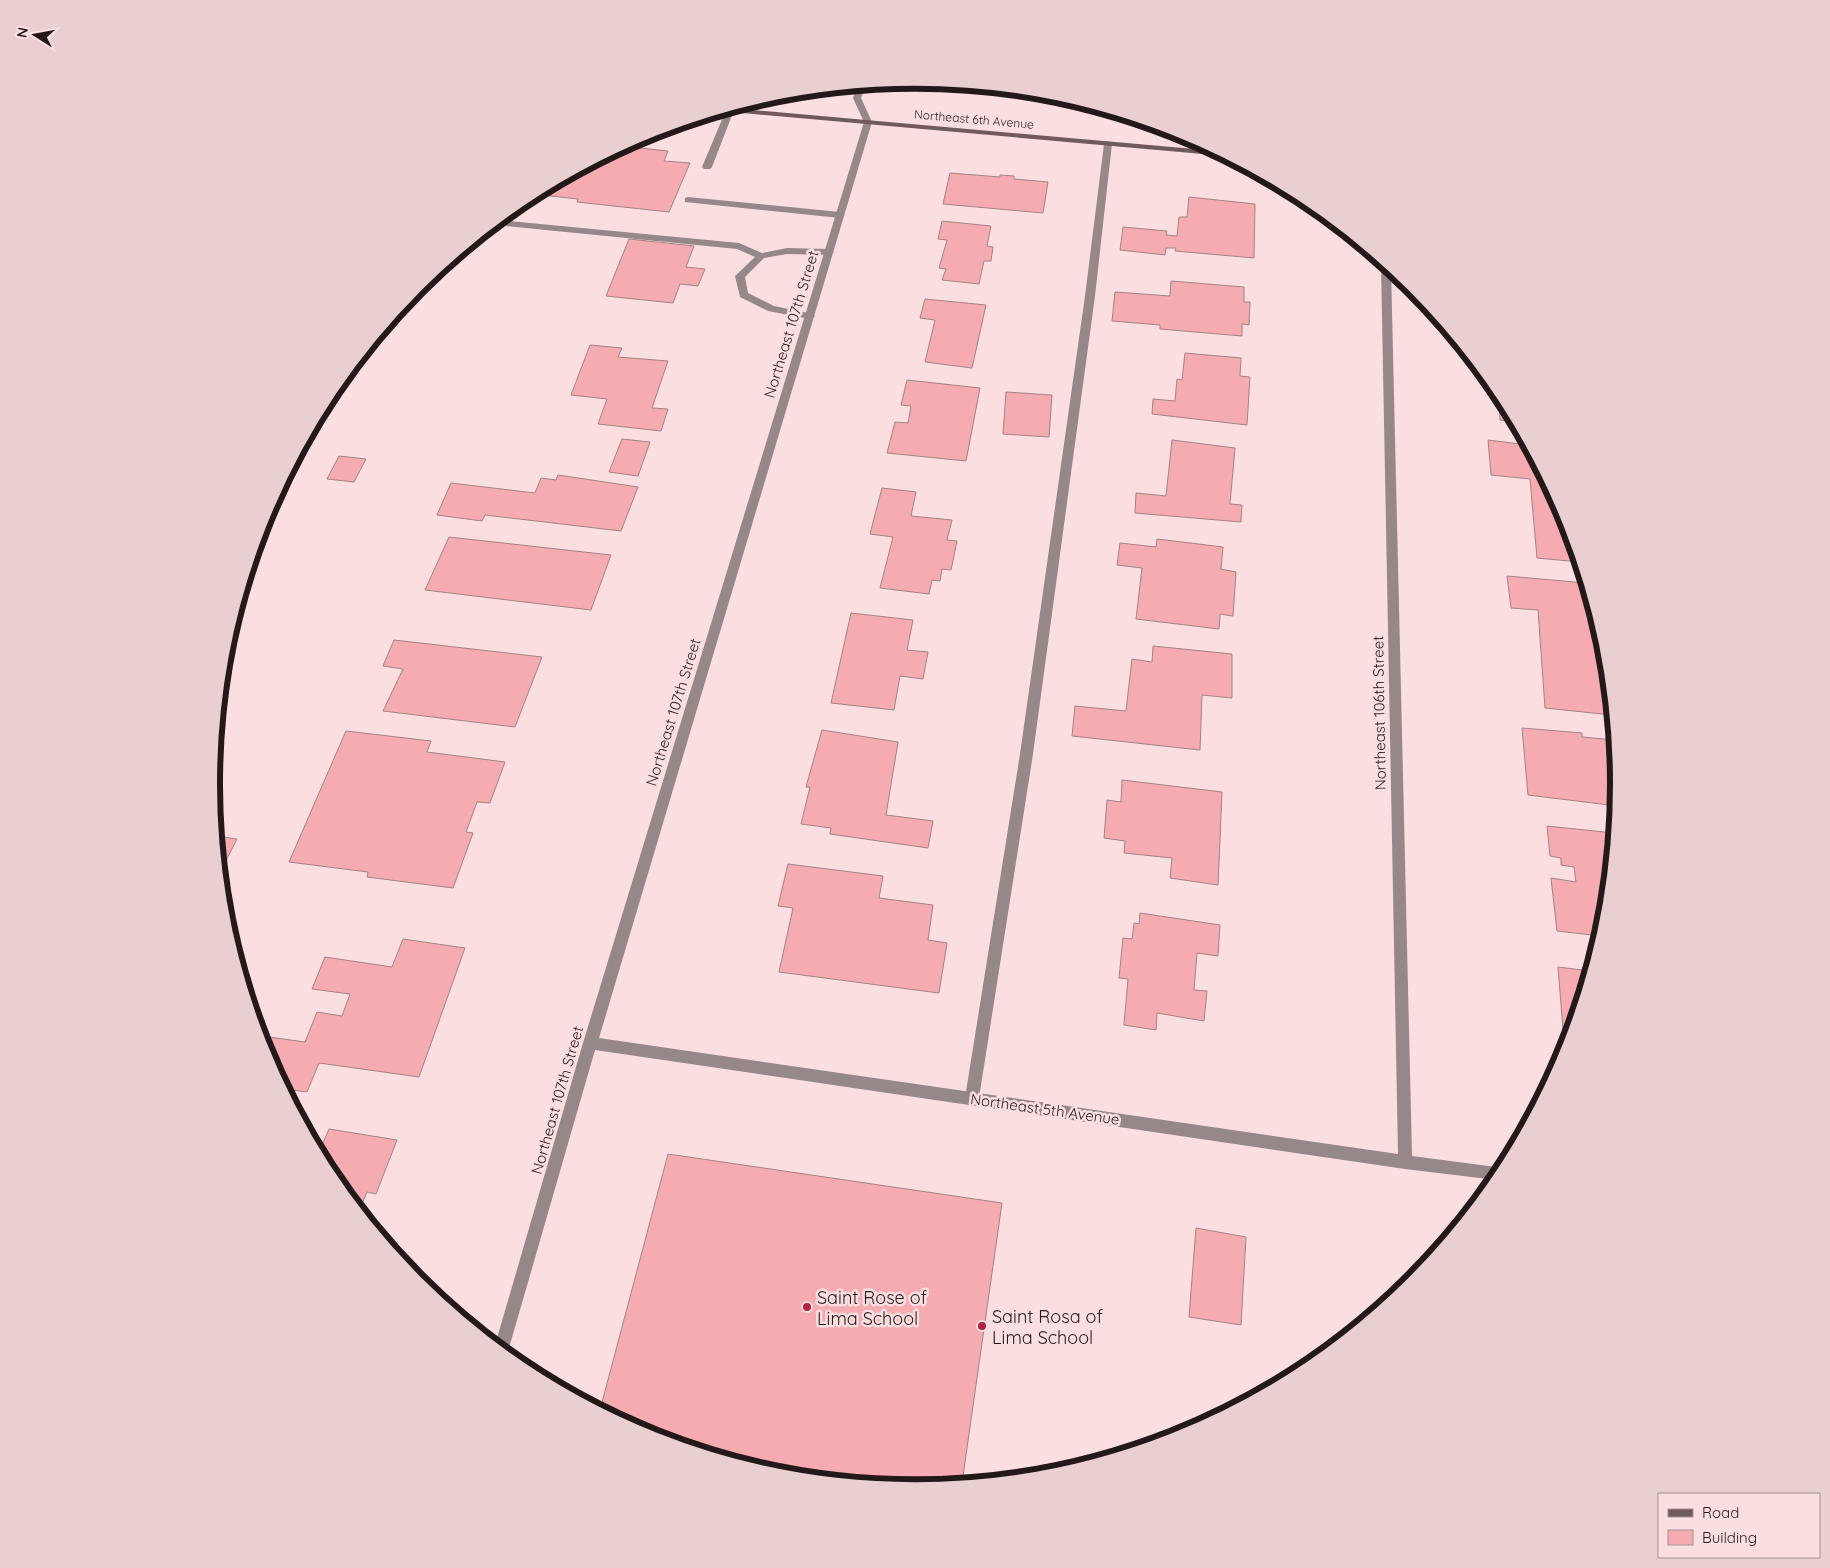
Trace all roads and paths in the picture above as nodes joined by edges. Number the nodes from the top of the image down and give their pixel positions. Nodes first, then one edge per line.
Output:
1 (860, 91) edge
2 (739, 111) edge
3 (725, 115) edge
4 (868, 122) junction
5 (1108, 144) junction
6 (1206, 153) edge
7 (707, 167) dead end
8 (688, 200) dead end
9 (840, 215) junction
10 (509, 224) dead end
11 (829, 252) junction
12 (761, 256) junction
13 (1386, 273) edge
14 (810, 316) junction
15 (590, 1043) junction
16 (972, 1098) junction
17 (1405, 1162) junction
18 (1491, 1173) edge
19 (503, 1344) edge

1 - 4 street
2 - 4 main road, Northeast 6th Avenue
3 - 7 street
4 - 5 main road, Northeast 6th Avenue
4 - 9 street, Northeast 107th Street
5 - 6 main road, Northeast 6th Avenue
5 - 16 street
8 - 9 street
9 - 11 street, Northeast 107th Street
10 - 12 street
11 - 12 street
11 - 14 street, Northeast 107th Street
12 - 14 street
13 - 17 street, Northeast 106th Street
14 - 15 street, Northeast 107th Street
15 - 16 street, Northeast 5th Avenue
15 - 19 street, Northeast 107th Street
16 - 17 street, Northeast 5th Avenue
17 - 18 street, Northeast 5th Avenue

